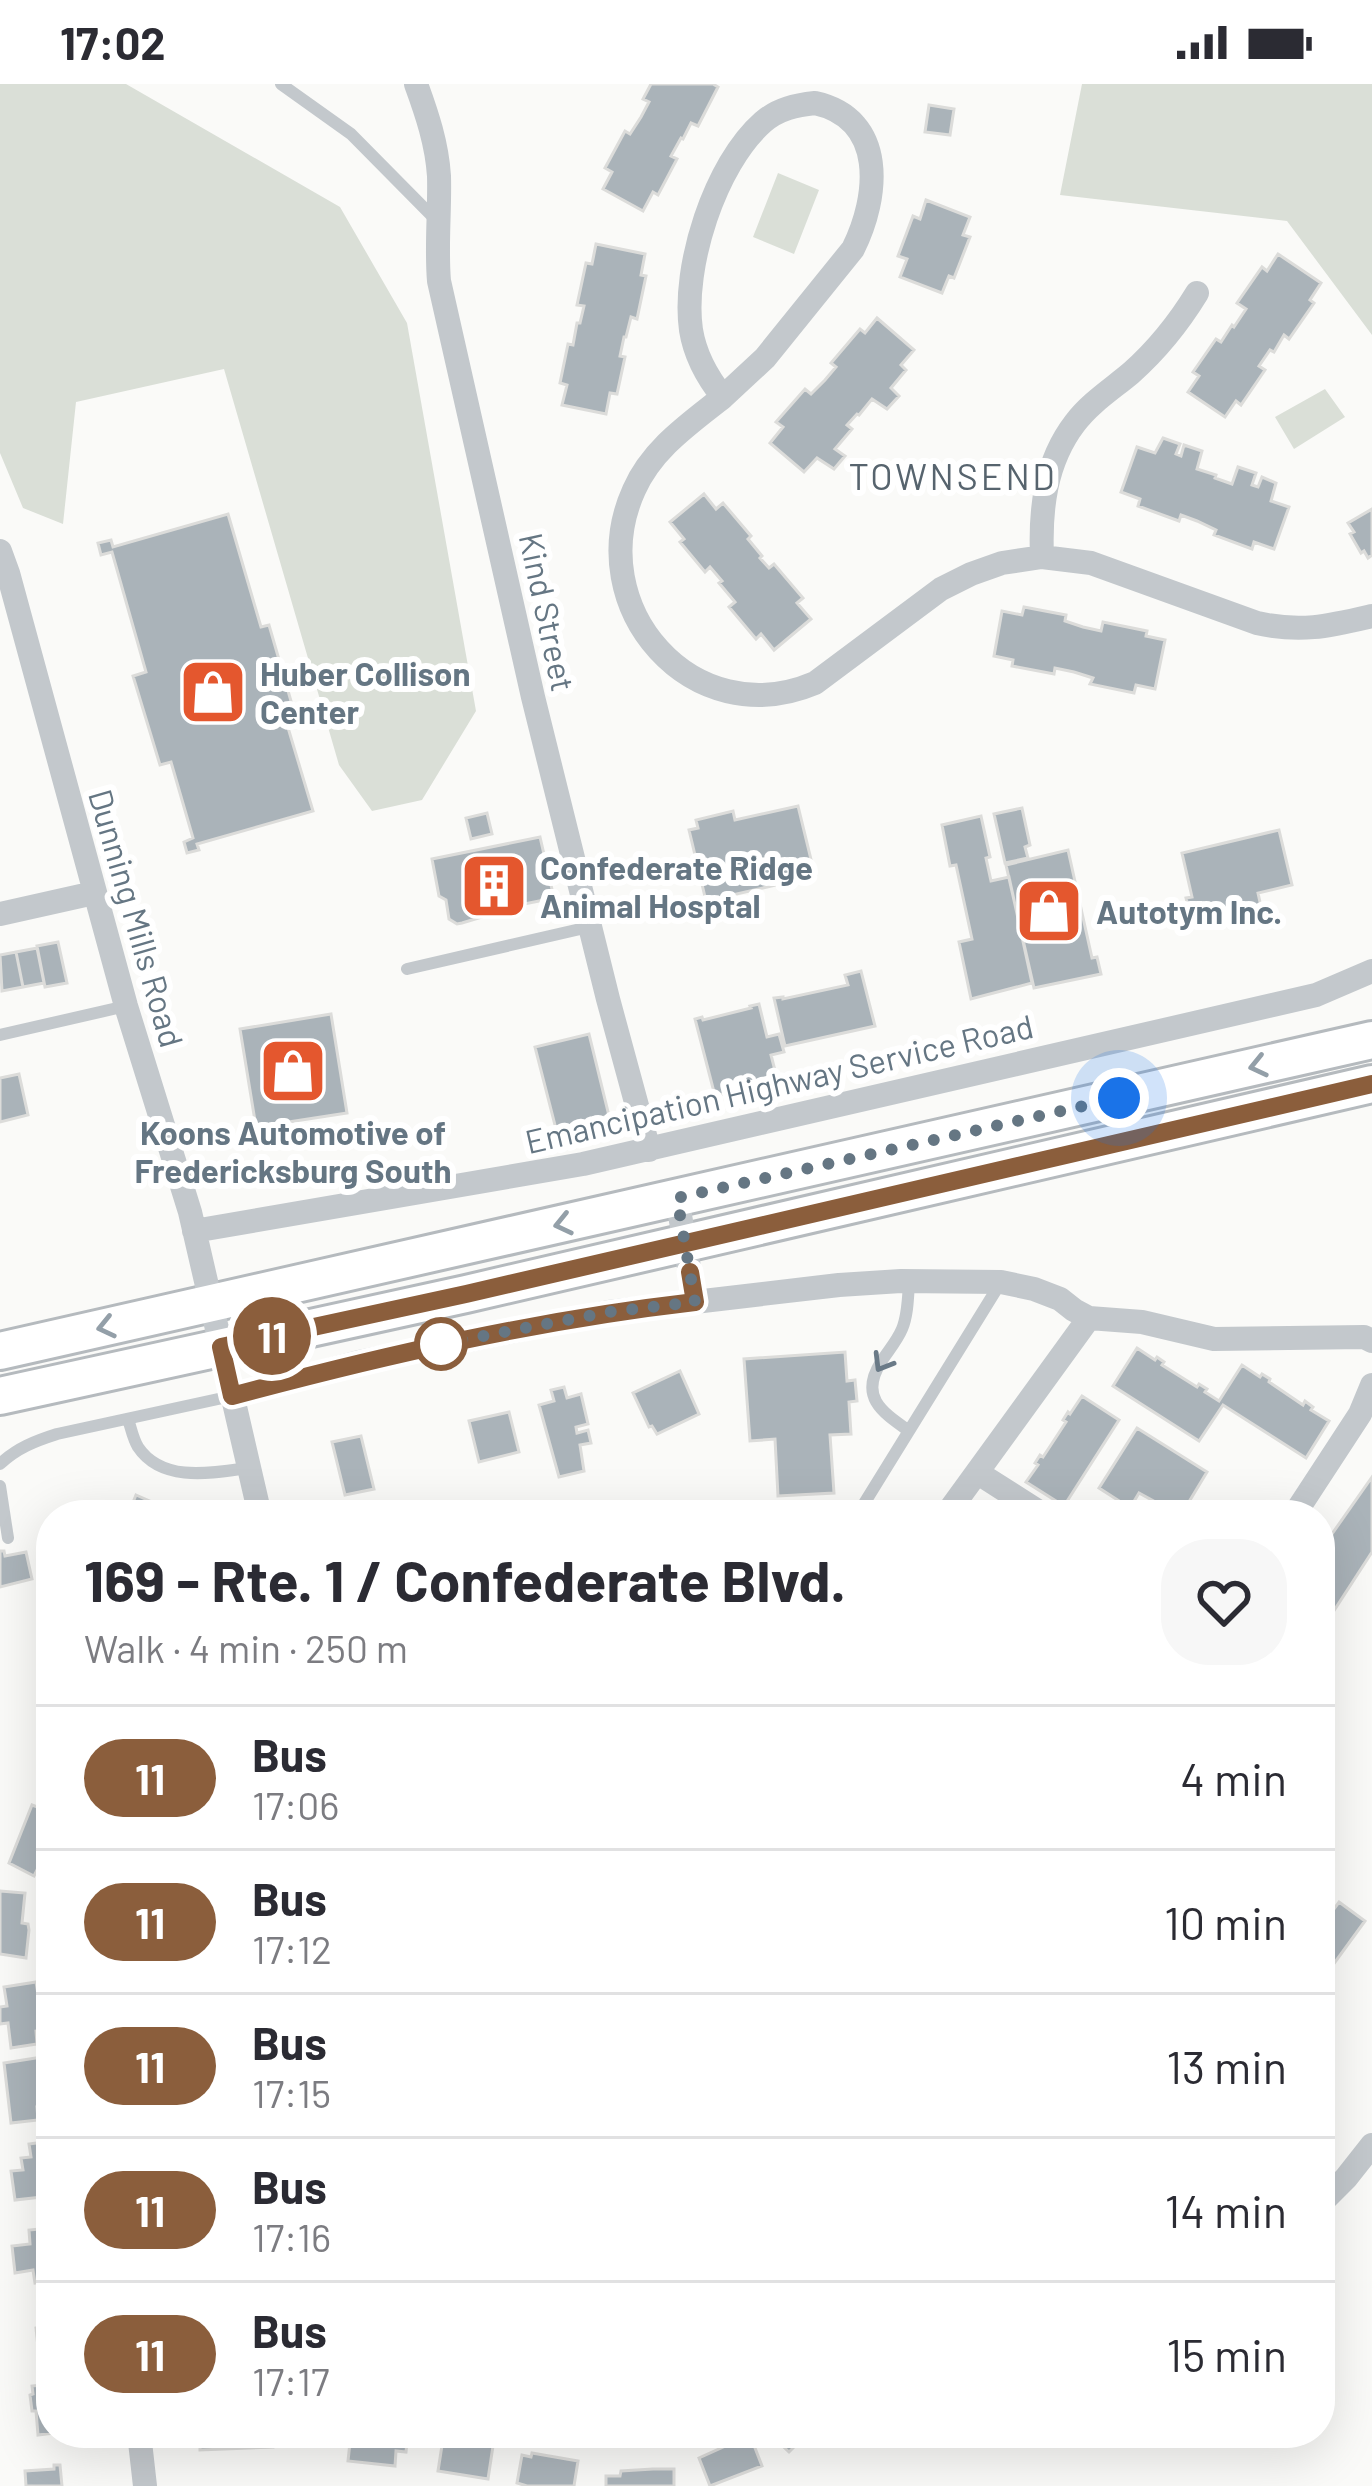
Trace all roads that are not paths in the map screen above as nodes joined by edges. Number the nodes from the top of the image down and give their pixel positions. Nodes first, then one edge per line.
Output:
1 (281, 84) edge
2 (416, 84) edge
3 (438, 222) junction
4 (1197, 293) dead end
5 (723, 397) junction
6 (0, 550) edge
7 (1042, 557) junction
8 (1372, 616) edge
9 (94, 893) junction
10 (0, 914) edge
11 (590, 926) junction
12 (407, 969) dead end
13 (1372, 971) edge
14 (126, 1006) junction
15 (0, 1035) edge
16 (1372, 1040) edge
17 (1372, 1084) edge
18 (649, 1150) junction
19 (677, 1198) junction
20 (194, 1231) junction
21 (685, 1242) junction
22 (909, 1282) junction
23 (1000, 1282) junction
24 (695, 1302) junction
25 (212, 1303) junction
26 (1089, 1318) junction
27 (1372, 1341) edge
28 (221, 1347) junction
29 (0, 1352) edge
30 (1372, 1385) edge
31 (0, 1396) edge
32 (232, 1396) junction
33 (128, 1419) junction
34 (908, 1431) junction
35 (0, 1464) edge
36 (248, 1468) junction
37 (978, 1473) junction
38 (0, 1486) edge
39 (256, 1500) edge
40 (866, 1500) edge
41 (957, 1500) edge
42 (1020, 1500) edge
43 (1304, 1500) edge
44 (8, 1538) dead end
45 (1372, 2145) edge
46 (1335, 2189) edge
47 (141, 2448) edge
48 (145, 2486) edge

1 - 3 lane
2 - 3 street, Kind Street
3 - 11 street, Kind Street
4 - 7 street
5 - 5 street
5 - 7 street
6 - 9 street, Dunning Mills Road
7 - 8 street
9 - 10 street
9 - 14 street, Dunning Mills Road
11 - 12 lane
11 - 18 street, Kind Street
13 - 18 street, Emancipation Highway Service Road
14 - 15 lane
14 - 20 street, Dunning Mills Road
16 -> 19 main road
17 - 21 main road
18 - 20 street, Emancipation Highway Service Road
19 - 21 street
19 -> 25 main road
20 - 25 street, Dunning Mills Road
21 - 24 street
21 - 28 main road
22 - 23 street
22 - 24 street
22 -> 34 lane
23 - 26 street
23 - 34 lane
24 - 32 street
25 - 28 street, Dunning Mills Road
25 -> 29 main road
26 - 27 street
26 - 37 street
28 - 31 main road
28 - 32 street, Dunning Mills Road
30 - 43 street
32 - 33 lane
32 - 36 street, Dunning Mills Road
33 - 35 lane
33 - 36 lane
34 - 40 lane
36 - 39 street, Dunning Mills Road
37 - 41 street
37 - 42 street
38 - 44 lane
45 - 46 street
47 - 48 street

